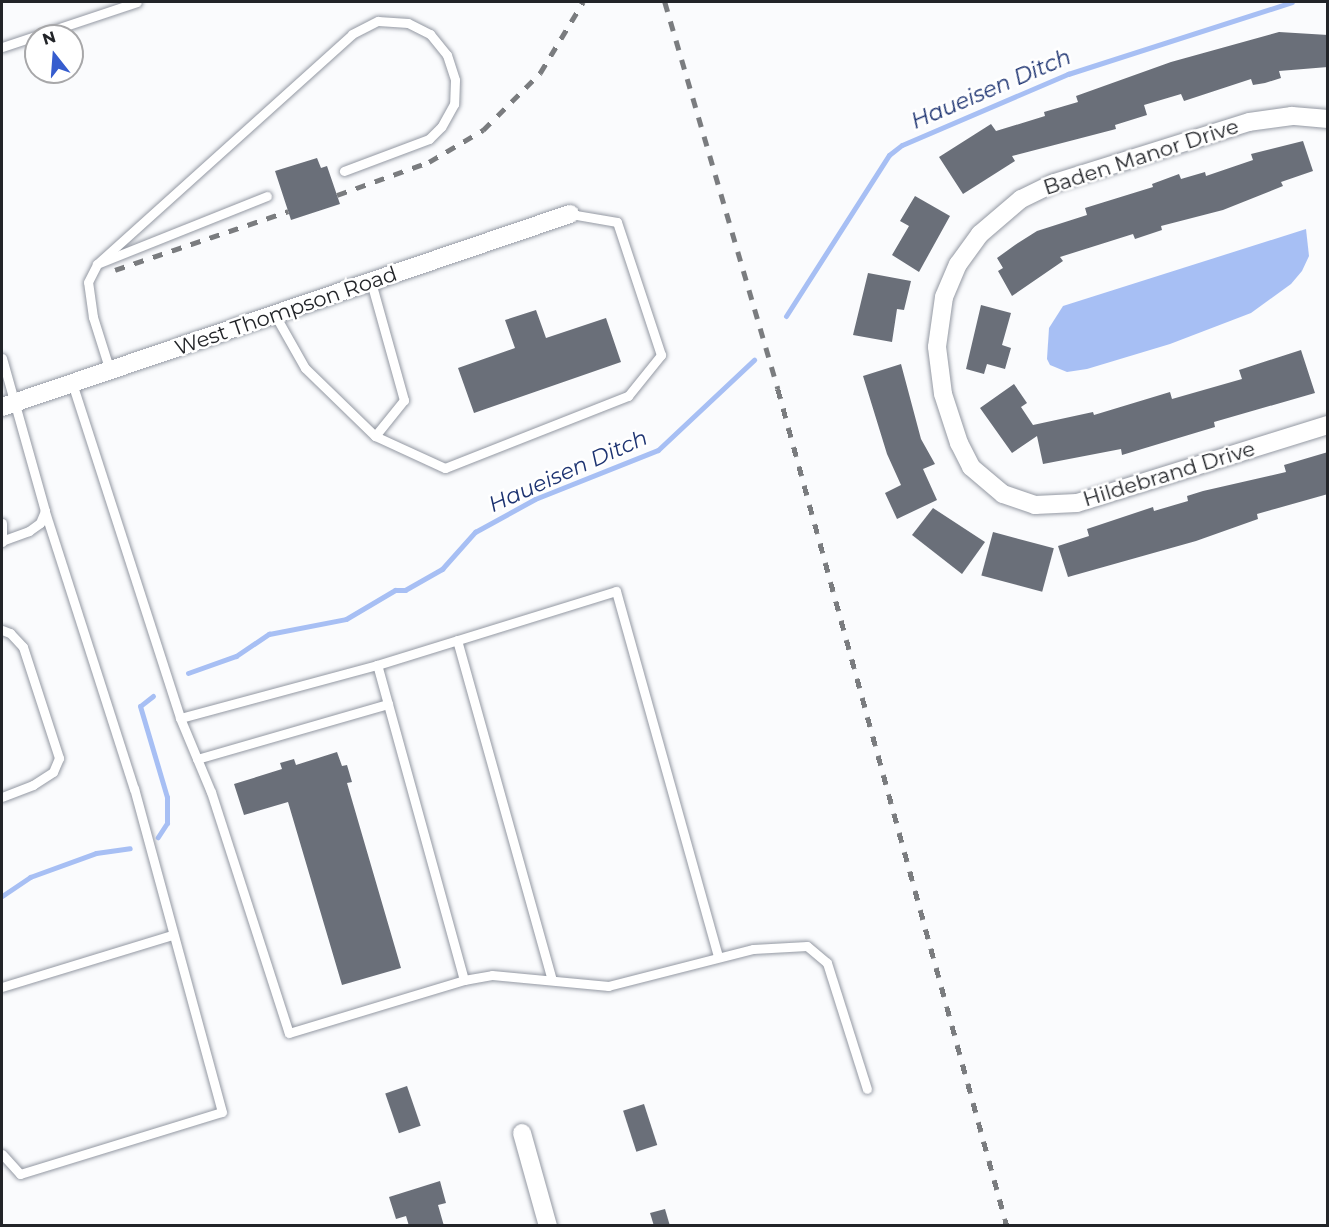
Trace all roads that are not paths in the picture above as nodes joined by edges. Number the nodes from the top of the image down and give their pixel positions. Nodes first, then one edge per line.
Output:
1 (137, 2) edge
2 (2, 47) edge
3 (1328, 119) edge
4 (344, 171) dead end
5 (267, 196) dead end
6 (570, 214) joint
7 (97, 264) junction
8 (371, 282) junction
9 (275, 315) junction
10 (2, 358) edge
11 (110, 370) junction
12 (72, 383) junction
13 (8, 405) edge
14 (1328, 425) edge
15 (375, 436) junction
16 (1009, 496) joint
17 (45, 511) junction
18 (2, 523) edge
19 (3, 541) edge
20 (2, 630) edge
21 (457, 640) junction
22 (377, 665) junction
23 (388, 704) junction
24 (180, 718) junction
25 (197, 759) junction
26 (2, 797) edge
27 (172, 935) junction
28 (718, 957) junction
29 (464, 980) junction
30 (552, 980) junction
31 (2, 987) edge
32 (867, 1089) dead end
33 (522, 1133) dead end
34 (2, 1154) edge
35 (548, 1226) edge

1 - 2 lane
3 - 16 street, Baden Manor Drive
4 - 7 lane
5 - 7 lane
6 - 8 street, West Thompson Road
6 - 15 lane
7 - 11 lane
8 - 9 street, West Thompson Road
8 - 15 lane
9 - 11 street, West Thompson Road
9 - 15 lane
10 - 13 lane
11 - 12 street, West Thompson Road
12 - 13 street, West Thompson Road
12 - 24 lane
13 - 17 lane
14 - 16 street, Hildebrand Drive
17 - 19 lane
17 - 27 lane
18 - 19 lane
20 - 26 lane
21 - 22 lane
21 - 28 lane
21 - 30 lane
22 - 23 lane
22 - 24 lane
23 - 25 lane
23 - 29 lane
24 - 25 lane
25 - 29 lane
27 - 31 lane
27 - 34 lane
28 - 30 lane
28 - 32 lane
29 - 30 lane
33 - 35 street

